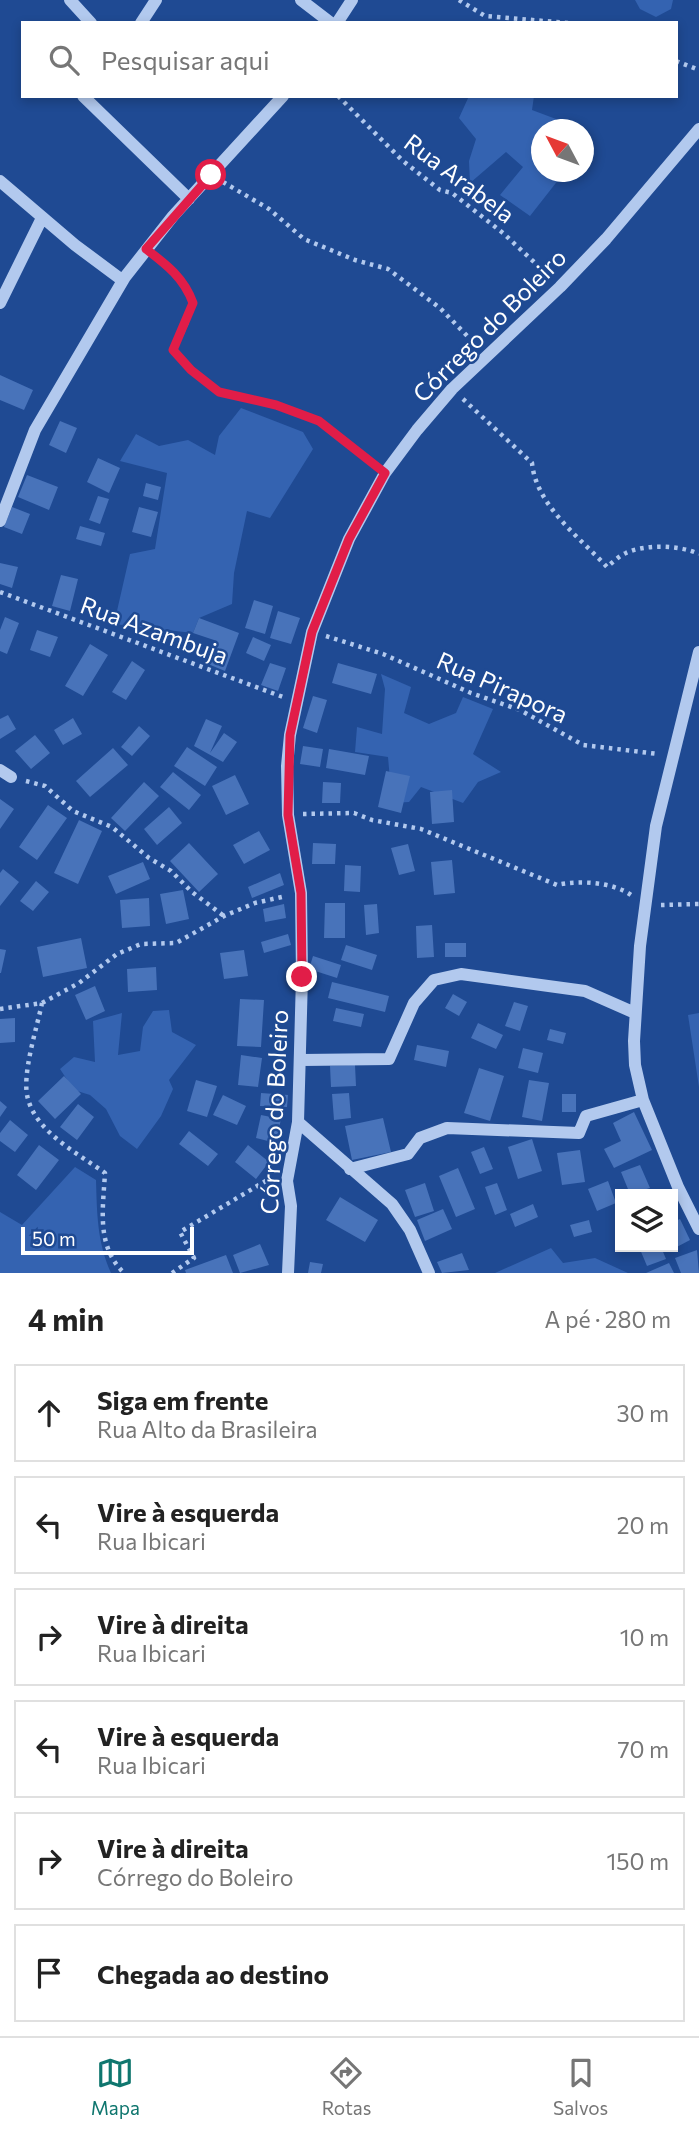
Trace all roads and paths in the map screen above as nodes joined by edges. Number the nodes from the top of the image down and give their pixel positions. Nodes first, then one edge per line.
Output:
1 (70, 0) edge
2 (156, 0) edge
3 (301, 0) edge
4 (352, 0) edge
5 (459, 0) edge
6 (89, 21) edge
7 (142, 21) edge
8 (331, 21) edge
9 (336, 21) edge
10 (544, 21) edge
11 (678, 62) edge
12 (699, 70) edge
13 (85, 98) edge
14 (281, 98) edge
15 (340, 98) edge
16 (699, 129) edge
17 (211, 175) junction
18 (0, 181) edge
19 (189, 200) junction
20 (42, 218) junction
21 (146, 249) junction
22 (122, 280) junction
23 (560, 287) junction
24 (0, 303) edge
25 (488, 356) junction
26 (452, 389) junction
27 (385, 473) junction
28 (0, 521) edge
29 (699, 554) edge
30 (0, 592) edge
31 (312, 632) junction
32 (699, 652) edge
33 (296, 702) junction
34 (6, 774) edge
35 (667, 775) junction
36 (288, 815) junction
37 (301, 893) junction
38 (699, 904) edge
39 (645, 905) junction
40 (224, 916) junction
41 (42, 1003) junction
42 (0, 1009) edge
43 (635, 1013) junction
44 (302, 1060) junction
45 (643, 1100) junction
46 (298, 1122) junction
47 (288, 1168) junction
48 (350, 1169) junction
49 (699, 1229) edge
50 (124, 1273) edge
51 (172, 1273) edge
52 (288, 1273) edge
53 (429, 1273) edge

1 - 6 street
2 - 7 street
3 - 8 street
4 - 9 street
5 - 10 path
11 - 12 path
13 - 19 street
14 - 17 street
15 - 23 path, Rua Arabela
16 - 23 street, Córrego do Boleiro
17 - 19 street
17 - 25 path
18 - 20 street
19 - 21 street
20 - 22 street
20 - 24 street
21 - 22 street
21 - 27 path
22 - 28 street
23 - 25 street, Córrego do Boleiro
25 - 26 street, Córrego do Boleiro
26 - 27 street, Córrego do Boleiro
26 - 29 path
27 - 31 street, Córrego do Boleiro
30 - 33 path, Rua Azambuja
31 - 33 street, Córrego do Boleiro
31 - 35 path, Rua Pirapora
32 - 35 street
33 - 36 street, Córrego do Boleiro
34 - 40 path
35 - 39 street
36 - 37 street, Córrego do Boleiro
36 - 39 path
37 - 40 path
37 - 44 street, Córrego do Boleiro
38 - 39 path
39 - 43 street
40 - 41 path
41 - 42 path
41 - 50 path
43 - 44 street
43 - 45 street
44 - 46 street, Córrego do Boleiro
45 - 48 street
45 - 49 street
46 - 47 street, Córrego do Boleiro
46 - 48 street
47 - 51 path
47 - 52 street, Córrego do Boleiro
48 - 53 street

